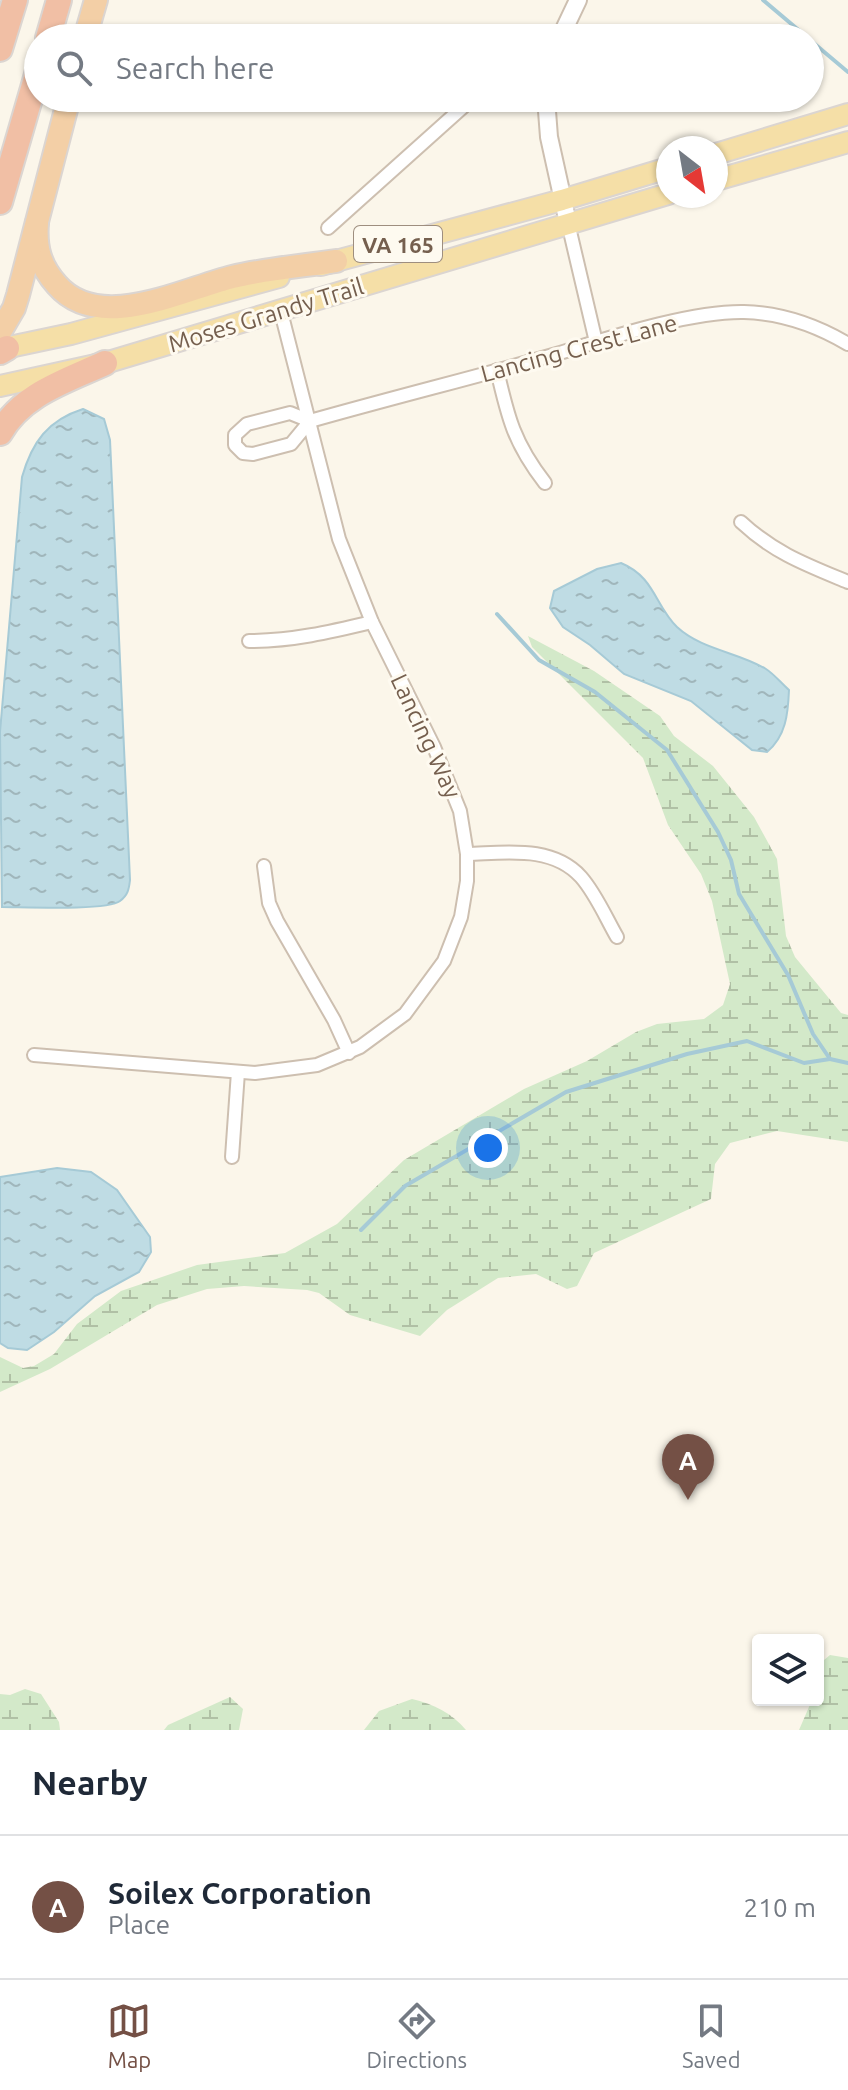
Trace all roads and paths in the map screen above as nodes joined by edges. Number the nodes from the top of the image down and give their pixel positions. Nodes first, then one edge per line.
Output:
1 (15, 0) edge
2 (59, 0) edge
3 (96, 0) edge
4 (578, 0) edge
5 (52, 24) edge
6 (89, 24) edge
7 (567, 24) edge
8 (0, 49) edge
9 (26, 112) edge
10 (65, 112) edge
11 (457, 112) edge
12 (547, 112) edge
13 (848, 114) edge
14 (848, 142) edge
15 (728, 150) edge
16 (656, 172) edge
17 (728, 177) edge
18 (656, 197) edge
19 (562, 200) junction
20 (0, 202) edge
21 (37, 223) junction
22 (568, 223) junction
23 (328, 228) dead end
24 (336, 261) junction
25 (281, 312) junction
26 (596, 342) junction
27 (848, 344) edge
28 (2, 345) edge
29 (105, 363) junction
30 (497, 370) junction
31 (0, 386) edge
32 (310, 421) junction
33 (0, 433) edge
34 (545, 483) dead end
35 (741, 522) dead end
36 (848, 582) edge
37 (372, 622) junction
38 (249, 641) dead end
39 (467, 854) junction
40 (264, 866) dead end
41 (617, 937) dead end
42 (349, 1053) junction
43 (34, 1055) dead end
44 (238, 1072) junction
45 (232, 1157) dead end

1 - 8 highway
2 - 5 highway
3 - 6 highway
4 - 7 street
9 - 20 highway
10 - 21 highway
11 - 23 street
12 - 19 street
13 - 15 main road
14 - 17 main road
16 - 19 main road, Moses Grandy Trail / VA 165
18 - 22 main road, Moses Grandy Trail / VA 165
19 - 22 street
19 - 24 main road, Moses Grandy Trail / VA 165
21 - 24 highway
21 - 28 highway
22 - 25 main road, Moses Grandy Trail / VA 165
22 - 26 street
24 - 28 main road, Moses Grandy Trail / VA 165
25 - 29 main road, Moses Grandy Trail / VA 165
25 - 32 street, Lancing Way
26 - 27 street, Lancing Crest Lane
26 - 30 street, Lancing Crest Lane
29 - 31 main road, Moses Grandy Trail / VA 165
29 - 33 highway
30 - 32 street, Lancing Crest Lane
30 - 34 street
32 - 32 street
32 - 37 street, Lancing Way
35 - 36 street
37 - 38 street
37 - 39 street, Lancing Way
39 - 41 street
39 - 42 street, Lancing Way
40 - 42 street
42 - 44 street, Lancing Way
43 - 44 street, Lancing Way
44 - 45 street

